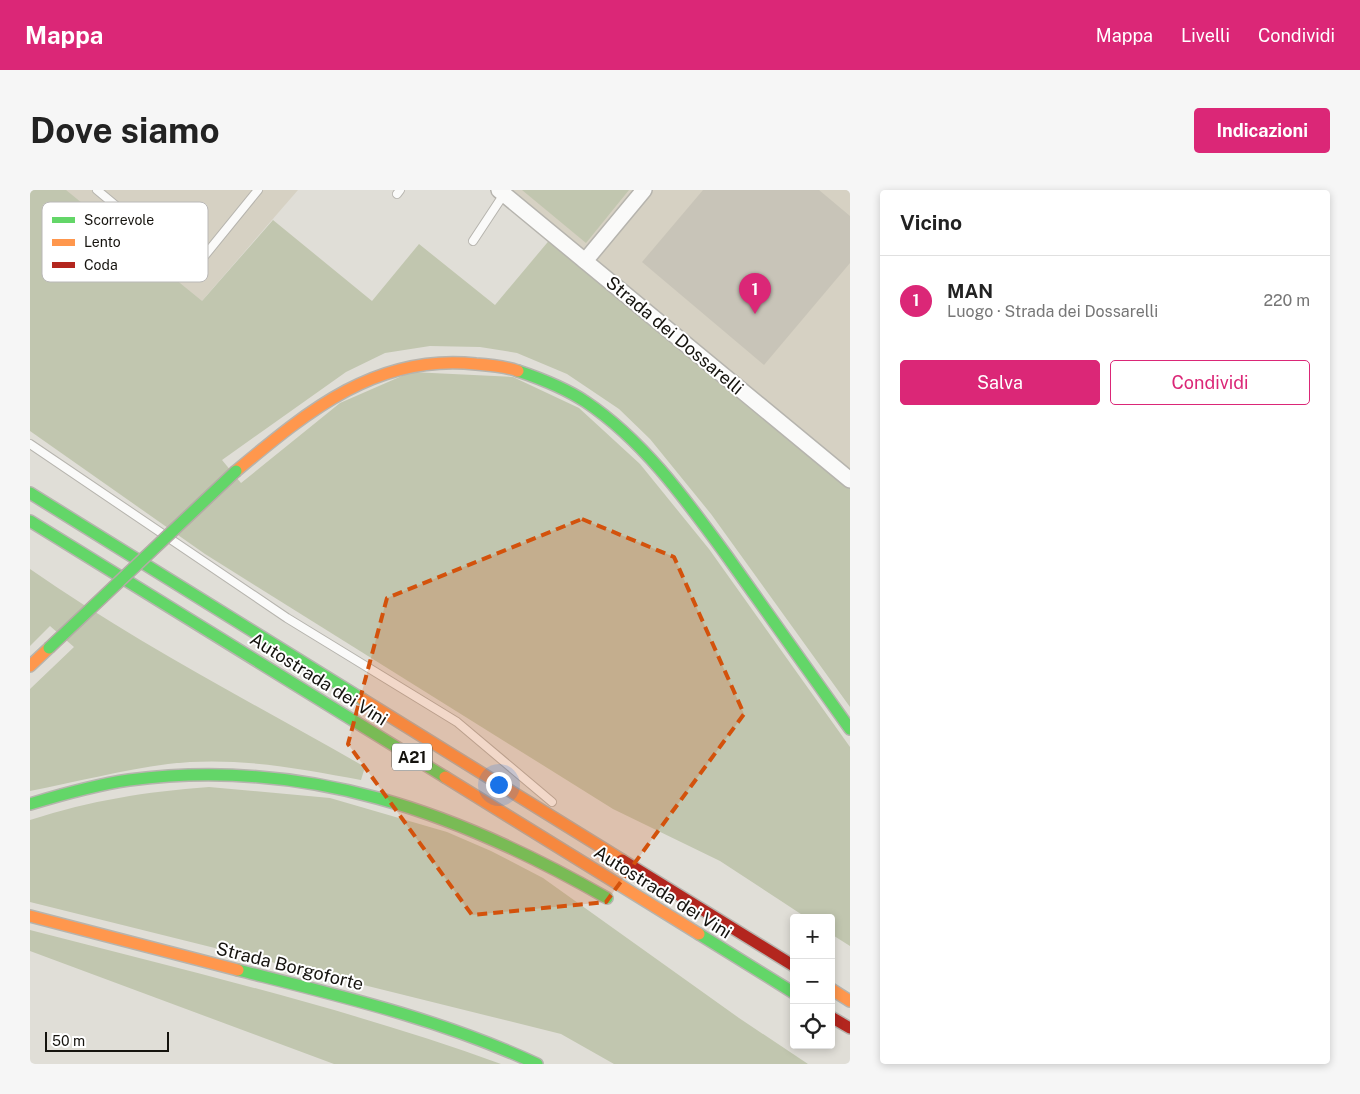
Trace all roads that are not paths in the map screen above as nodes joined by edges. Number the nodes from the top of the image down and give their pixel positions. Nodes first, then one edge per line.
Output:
1 (97, 190) edge
2 (258, 190) edge
3 (644, 190) edge
4 (502, 192) edge
5 (111, 202) edge
6 (473, 241) dead end
7 (208, 252) edge
8 (585, 261) junction
9 (30, 444) edge
10 (850, 480) edge
11 (30, 493) edge
12 (30, 520) edge
13 (30, 666) edge
14 (850, 730) edge
15 (30, 804) edge
16 (560, 810) dead end
17 (568, 816) dead end
18 (605, 847) junction
19 (614, 902) dead end
20 (30, 916) edge
21 (691, 943) dead end
22 (790, 963) edge
23 (835, 992) edge
24 (790, 993) edge
25 (790, 993) edge
26 (850, 1001) edge
27 (835, 1019) edge
28 (850, 1028) edge
29 (537, 1064) edge

1 - 5 lane
2 - 7 lane
3 - 8 street
4 - 6 lane
4 - 8 street, Strada dei Dossarelli
8 - 10 street, Strada dei Dossarelli
9 - 16 lane
11 - 18 main road, Autostrada dei Vini / A21
12 - 24 main road, Autostrada dei Vini / A21
13 - 14 main road, bridge
15 - 19 main road
17 - 18 lane
18 - 22 main road, Autostrada dei Vini / A21
20 - 29 main road, Strada Borgoforte
21 - 25 main road
23 - 26 main road
27 - 28 main road

